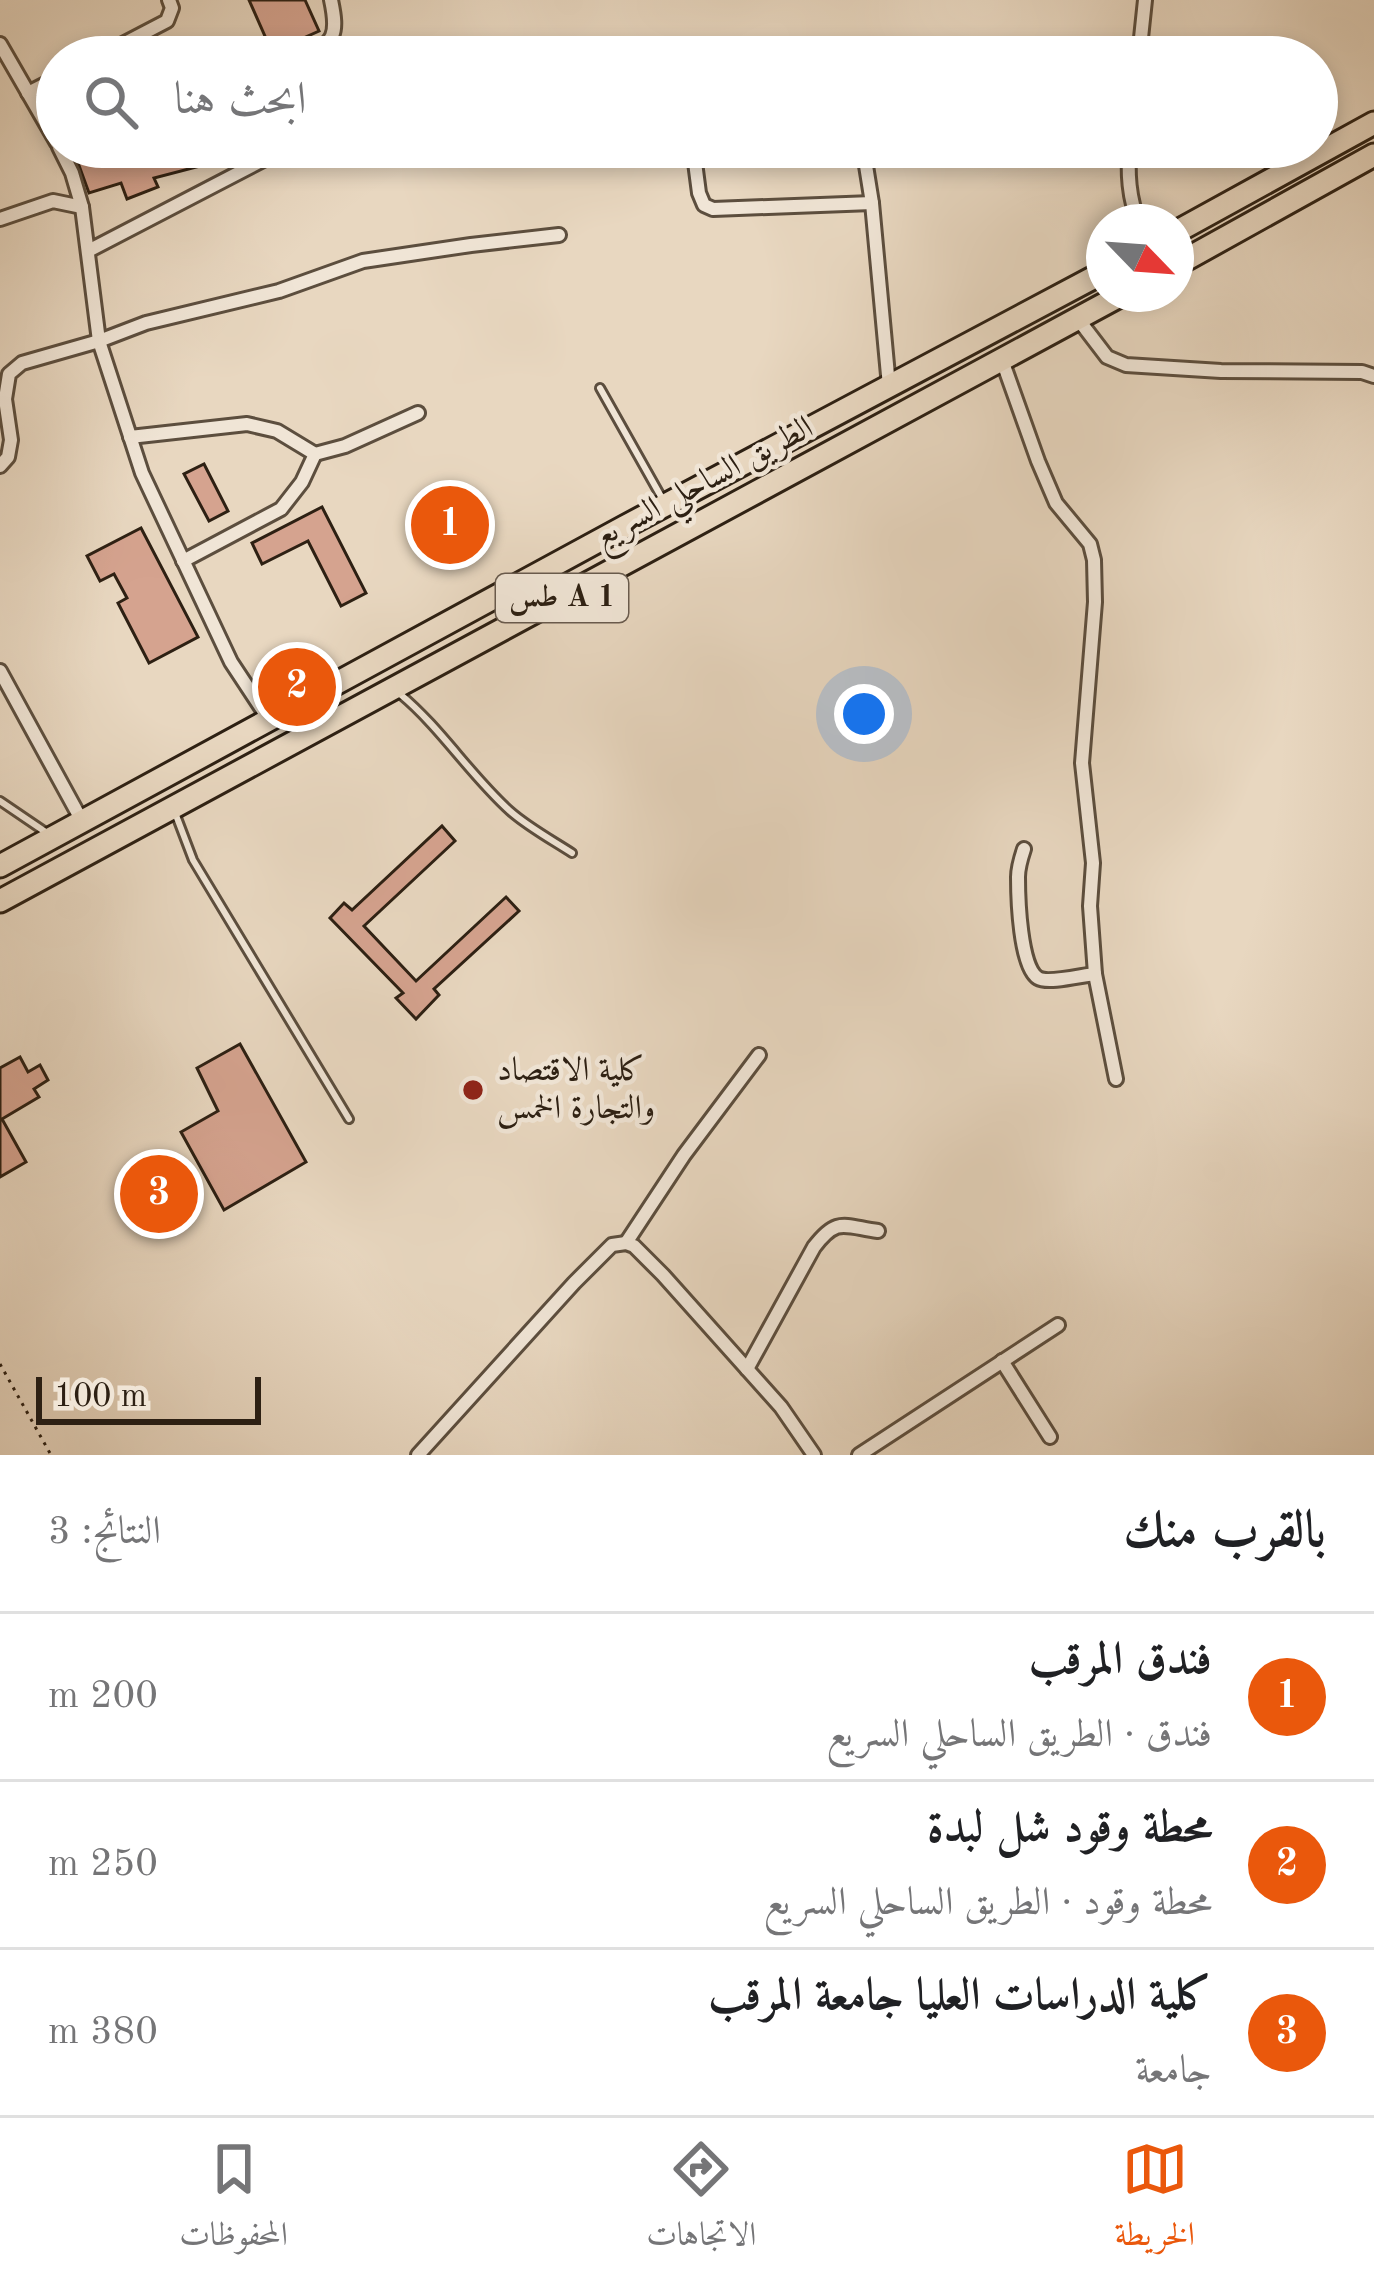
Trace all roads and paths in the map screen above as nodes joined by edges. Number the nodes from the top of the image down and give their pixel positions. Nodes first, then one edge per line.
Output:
1 (169, 0) edge
2 (331, 0) edge
3 (1145, 0) edge
4 (138, 36) edge
5 (333, 36) edge
6 (1141, 36) edge
7 (0, 44) edge
8 (36, 89) edge
9 (28, 93) junction
10 (36, 107) edge
11 (1374, 123) edge
12 (1338, 143) edge
13 (1374, 155) edge
14 (70, 168) edge
15 (247, 168) edge
16 (696, 168) edge
17 (866, 168) edge
18 (1129, 168) edge
19 (1292, 168) edge
20 (872, 203) junction
21 (1133, 204) edge
22 (82, 207) junction
23 (0, 219) edge
24 (1194, 222) edge
25 (559, 236) dead end
26 (88, 251) junction
27 (1194, 255) edge
28 (1086, 282) edge
29 (1091, 312) edge
30 (1078, 319) junction
31 (99, 341) junction
32 (1002, 360) junction
33 (1374, 376) edge
34 (889, 387) junction
35 (599, 388) dead end
36 (418, 413) dead end
37 (130, 437) junction
38 (315, 454) junction
39 (0, 466) edge
40 (665, 505) junction
41 (183, 561) junction
42 (0, 671) edge
43 (394, 688) junction
44 (268, 718) junction
45 (0, 801) edge
46 (173, 807) junction
47 (82, 821) junction
48 (52, 837) junction
49 (1024, 849) dead end
50 (572, 853) dead end
51 (0, 866) edge
52 (0, 901) edge
53 (1095, 974) junction
54 (759, 1054) dead end
55 (1116, 1079) dead end
56 (349, 1119) dead end
57 (878, 1231) dead end
58 (626, 1243) junction
59 (1058, 1325) dead end
60 (1002, 1361) junction
61 (0, 1364) edge
62 (748, 1370) junction
63 (1050, 1437) dead end
64 (52, 1455) edge
65 (418, 1455) edge
66 (814, 1455) edge
67 (859, 1455) edge

1 - 4 street
2 - 5 street
3 - 6 street
7 - 9 street
8 - 9 street
9 - 10 street
11 - 12 highway
13 - 27 highway
14 - 22 street
15 - 26 street
16 - 20 street
17 - 20 street
18 - 21 street
19 - 24 highway
20 - 34 street
22 - 23 street
22 - 26 street
25 - 31 street
26 - 31 street
28 - 34 highway, الطريق الساحلي السريع / طس A 1
29 - 30 highway, الطريق الساحلي السريع / طس A 1
30 - 32 highway, الطريق الساحلي السريع / طس A 1
30 - 33 street
31 - 37 street
31 - 39 street
32 - 43 highway, الطريق الساحلي السريع / طس A 1
32 - 53 street
34 - 40 highway, الطريق الساحلي السريع / طس A 1
35 - 40 lane
36 - 38 street
37 - 38 street
37 - 41 street
38 - 41 street
40 - 44 highway, الطريق الساحلي السريع / طس A 1
41 - 44 street
42 - 47 street
43 - 46 highway, الطريق الساحلي السريع / طس A 1
43 - 50 lane
44 - 47 highway, الطريق الساحلي السريع / طس A 1
45 - 48 lane
46 - 52 highway, الطريق الساحلي السريع / طس A 1
46 - 56 lane
47 - 48 highway, الطريق الساحلي السريع / طس A 1
48 - 51 highway, الطريق الساحلي السريع / طس A 1
49 - 53 street
53 - 55 street
54 - 58 street
57 - 62 street
58 - 62 street
58 - 65 street
59 - 60 street
60 - 63 street
60 - 67 street
61 - 64 path
62 - 66 street

